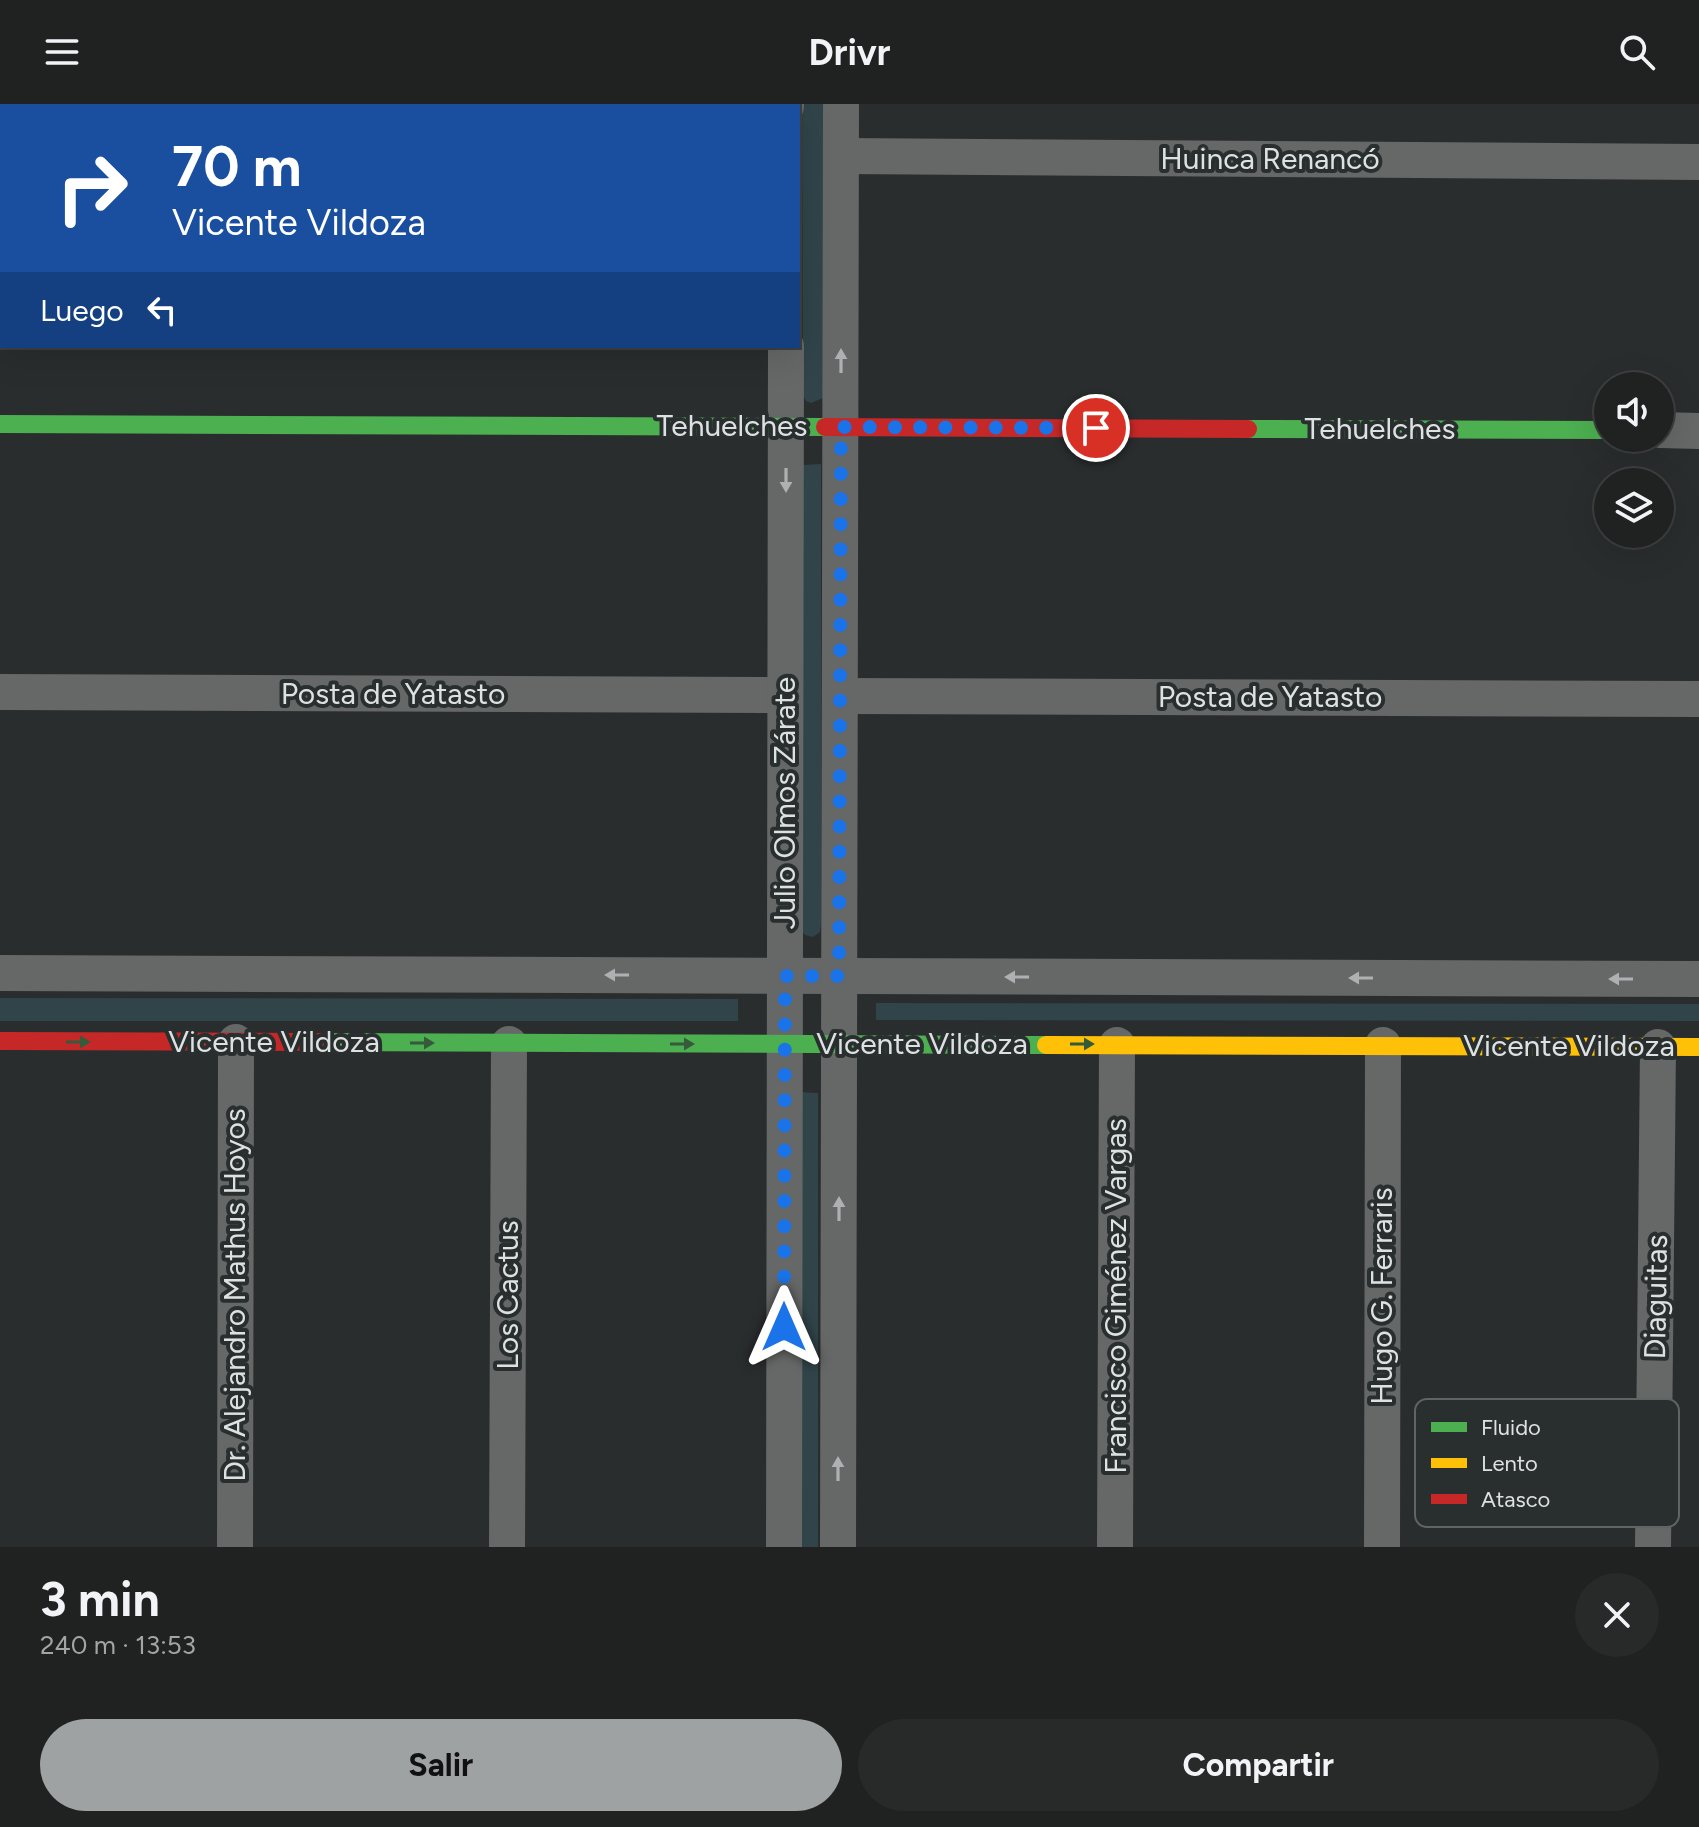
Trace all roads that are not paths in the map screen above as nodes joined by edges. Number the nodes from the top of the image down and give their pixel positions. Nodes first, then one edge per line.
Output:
1 (841, 104) edge
2 (842, 156) junction
3 (1699, 162) edge
4 (786, 348) edge
5 (0, 424) edge
6 (786, 427) junction
7 (841, 427) junction
8 (1594, 430) edge
9 (1674, 430) edge
10 (1699, 431) edge
11 (0, 692) edge
12 (785, 695) junction
13 (840, 696) junction
14 (1699, 699) edge
15 (0, 973) edge
16 (785, 976) junction
17 (839, 976) junction
18 (1699, 979) edge
19 (0, 1041) edge
20 (236, 1042) junction
21 (509, 1044) junction
22 (785, 1044) junction
23 (839, 1044) junction
24 (1117, 1045) junction
25 (1383, 1045) junction
26 (1658, 1047) junction
27 (1699, 1047) edge
28 (1654, 1399) edge
29 (1653, 1527) edge
30 (235, 1547) edge
31 (507, 1547) edge
32 (784, 1547) edge
33 (838, 1547) edge
34 (1115, 1547) edge
35 (1382, 1547) edge
36 (1653, 1547) edge

1 - 2 street, Julio Olmos Zárate
2 - 3 street, Huinca Renancó
7 -> 2 street, Julio Olmos Zárate
4 - 6 street, Julio Olmos Zárate
5 - 6 street, Tehuelches
6 - 7 street, Tehuelches
6 -> 12 street, Julio Olmos Zárate
7 - 8 street, Tehuelches
7 - 13 street, Julio Olmos Zárate
9 - 10 street
11 - 12 street, Posta de Yatasto
12 - 16 street, Julio Olmos Zárate
13 - 14 street, Posta de Yatasto
13 - 17 street, Julio Olmos Zárate
16 -> 15 street
16 - 17 street
16 - 22 street, Julio Olmos Zárate
18 -> 17 street
17 - 23 street, Julio Olmos Zárate
19 -> 20 street, Vicente Vildoza
20 -> 21 street, Vicente Vildoza
20 - 30 street, Dr. Alejandro Mathus Hoyos
21 -> 22 street, Vicente Vildoza
21 - 31 street, Los Cactus
22 - 23 street, Vicente Vildoza
22 - 32 street, Julio Olmos Zárate
23 -> 24 street, Vicente Vildoza
33 -> 23 street, Julio Olmos Zárate
24 - 25 street, Vicente Vildoza
24 - 34 street, Francisco Giménez Vargas
25 - 26 street, Vicente Vildoza
25 - 35 street, Hugo G. Ferraris
26 - 27 street, Vicente Vildoza
26 - 28 street, Diaguitas
29 - 36 street, Diaguitas

